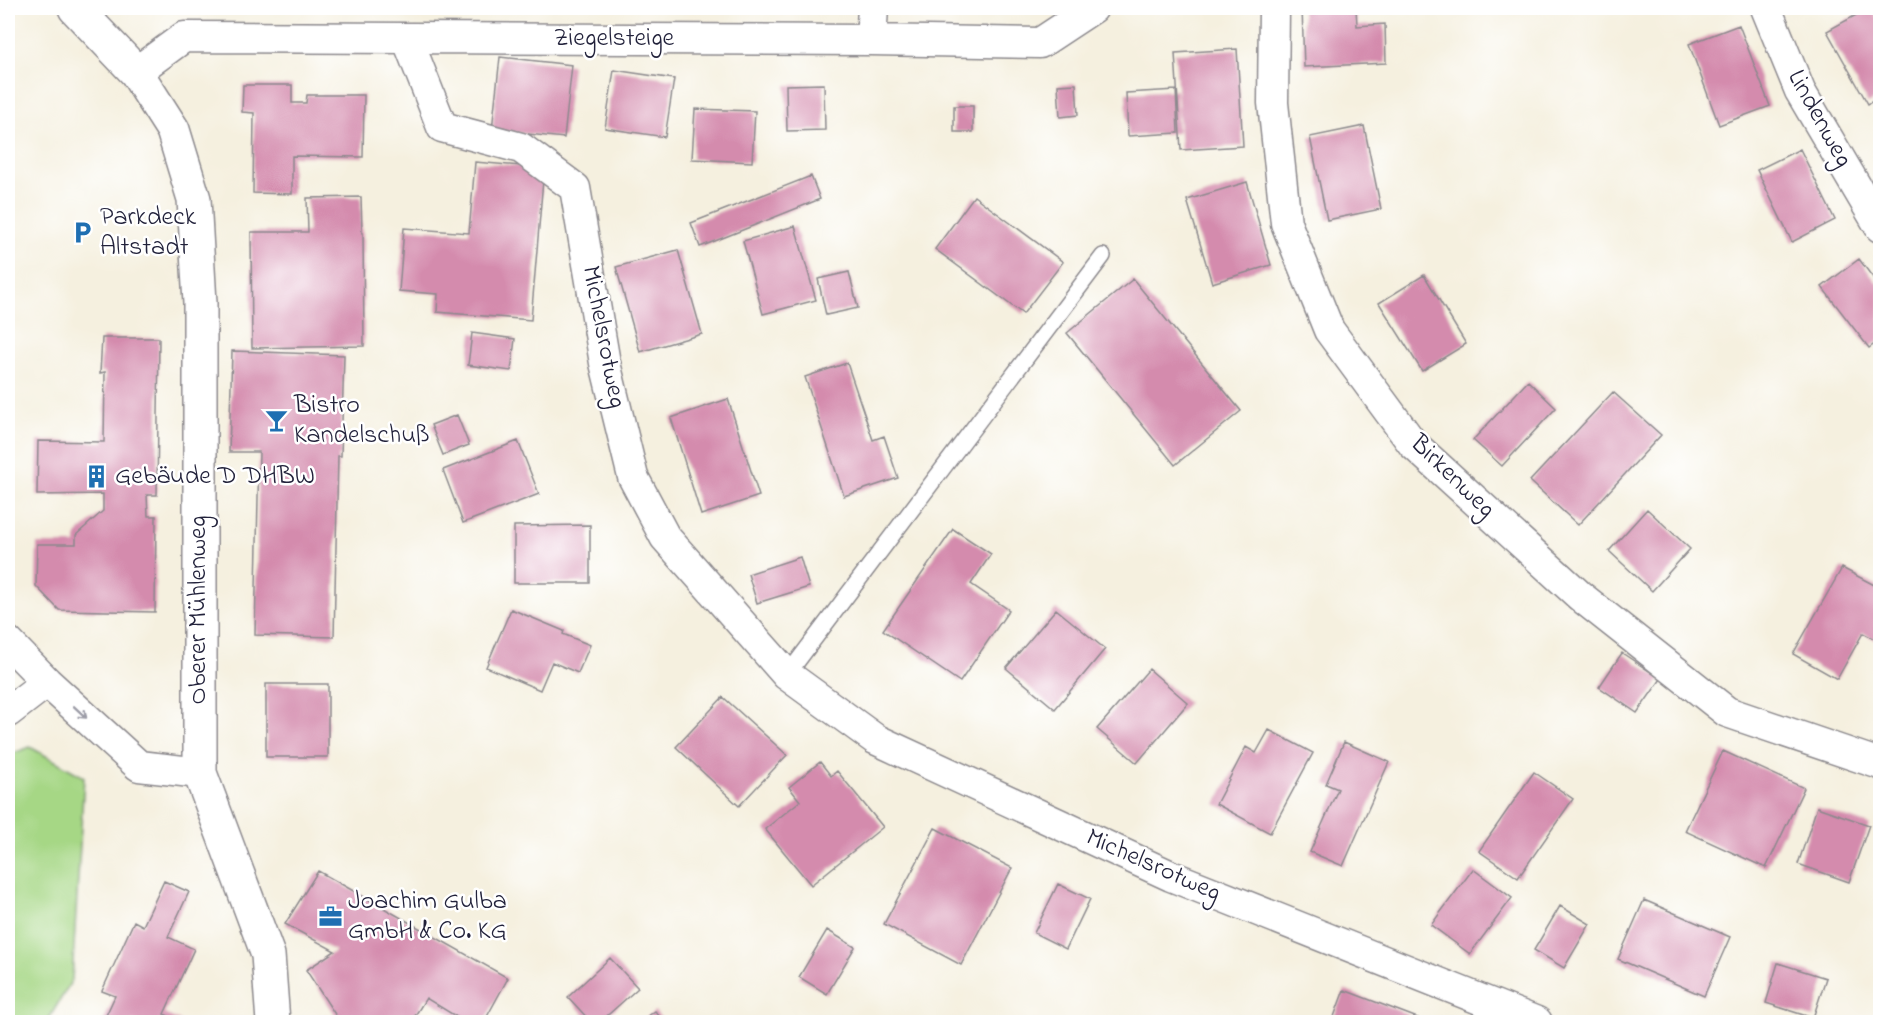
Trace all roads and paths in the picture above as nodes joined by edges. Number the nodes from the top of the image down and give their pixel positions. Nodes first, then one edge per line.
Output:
1 (75, 8) edge
2 (873, 8) edge
3 (1093, 8) edge
4 (1274, 8) edge
5 (1766, 8) edge
6 (406, 38) junction
7 (871, 40) junction
8 (136, 72) junction
9 (1881, 227) edge
10 (1103, 256) dead end
11 (8, 642) edge
12 (787, 675) junction
13 (47, 682) junction
14 (8, 711) edge
15 (1881, 764) edge
16 (200, 774) junction
17 (273, 1023) edge
18 (1537, 1023) edge

1 - 8 street, Oberer Mühlenweg
2 - 7 street
3 - 7 street, Ziegelsteige
4 - 15 street, Birkenweg
5 - 9 street, Lindenweg
6 - 7 street, Ziegelsteige
6 - 8 street, Ziegelsteige
6 - 12 street, Michelsrotweg
8 - 16 street, Oberer Mühlenweg
10 - 12 lane
11 - 13 street
12 - 18 street, Michelsrotweg
13 - 14 street
13 -> 16 street
16 - 17 street, Oberer Mühlenweg

